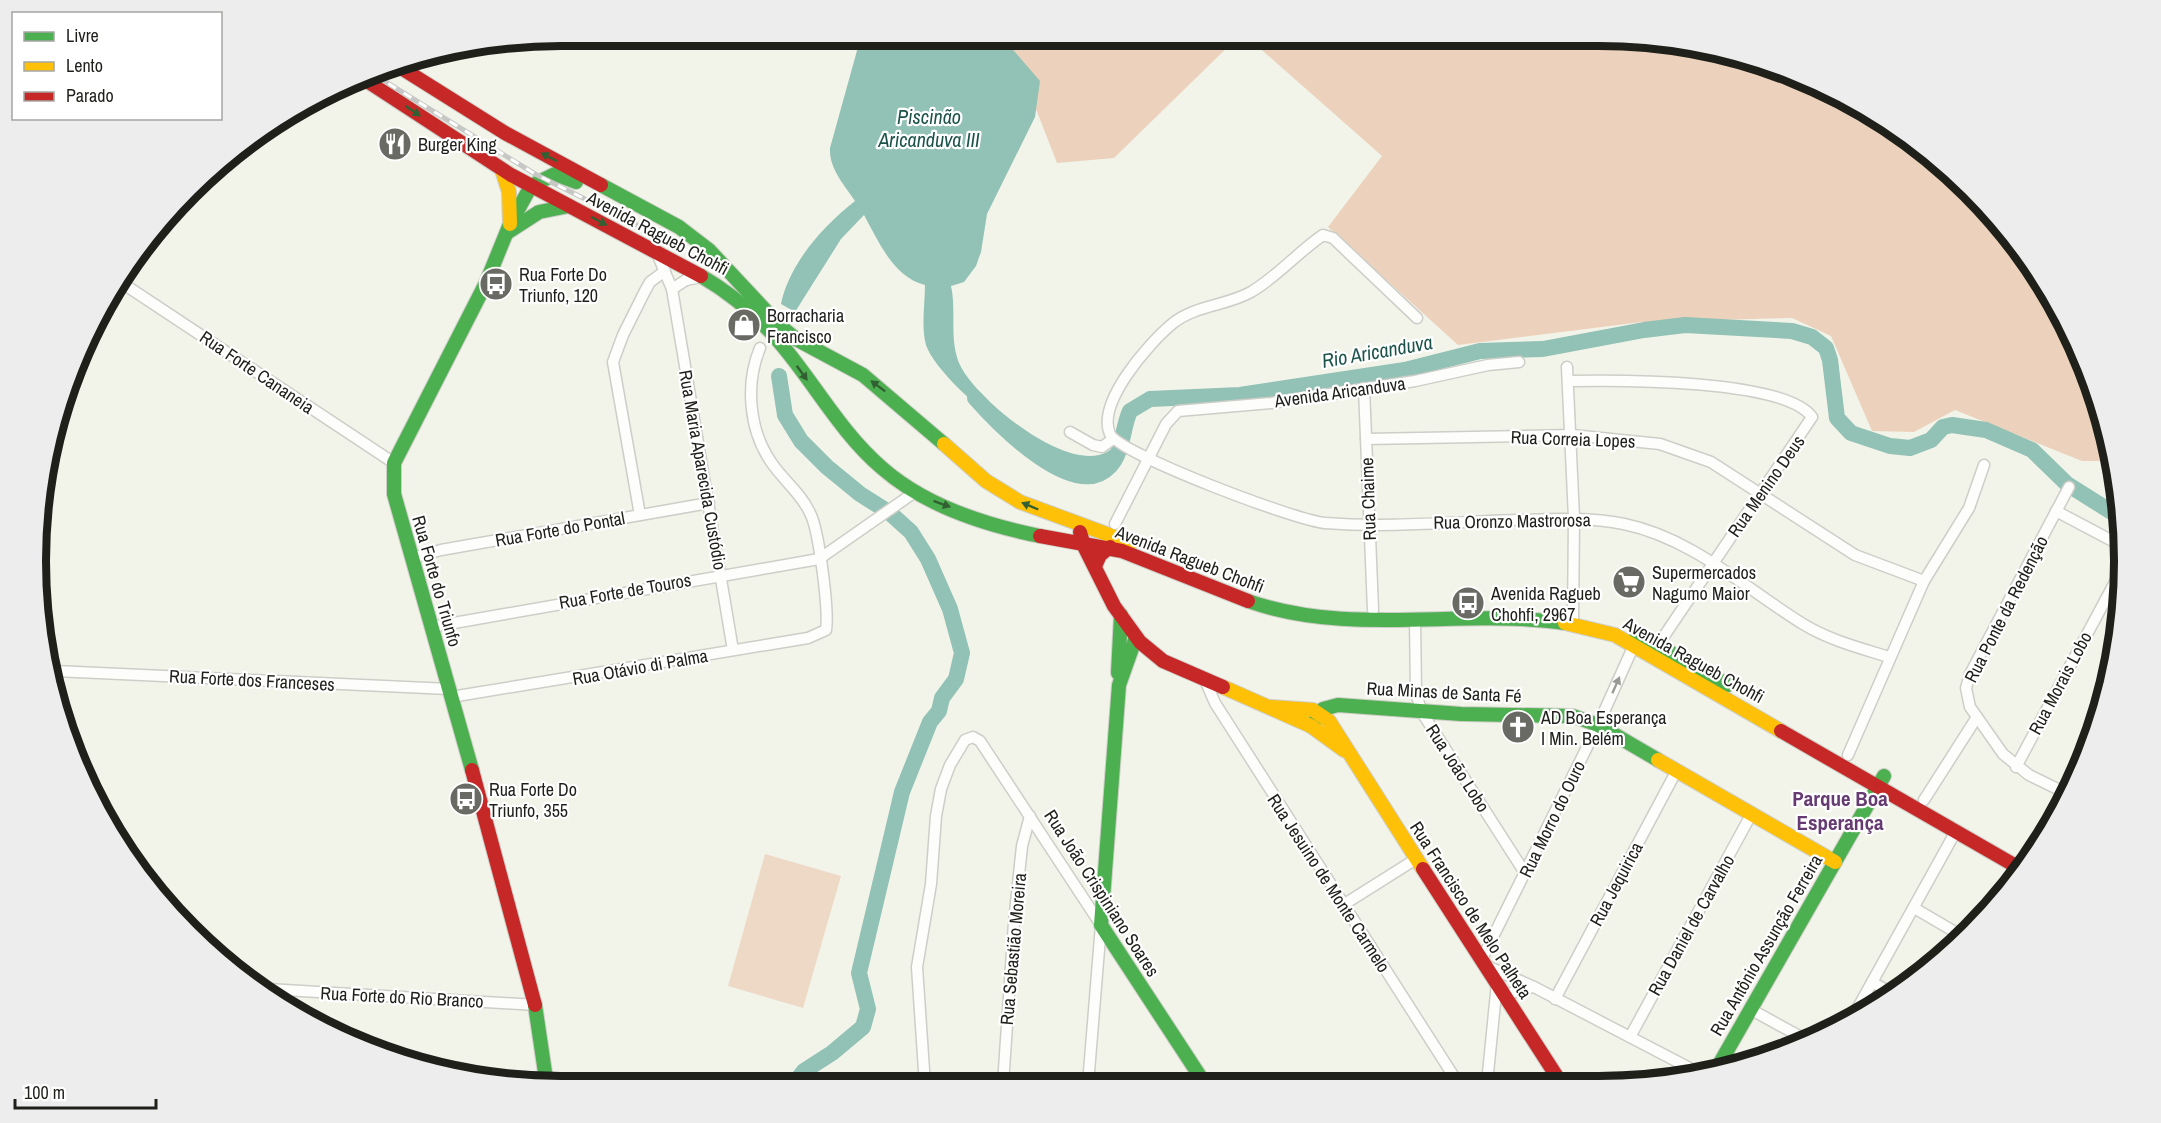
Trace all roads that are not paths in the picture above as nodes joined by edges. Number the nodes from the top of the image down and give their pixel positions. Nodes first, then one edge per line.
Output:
1 (406, 71) edge
2 (371, 83) edge
3 (502, 170) junction
4 (531, 186) junction
5 (569, 206) junction
6 (667, 220) junction
7 (509, 228) junction
8 (686, 232) junction
9 (668, 265) junction
10 (706, 277) junction
11 (126, 286) edge
12 (672, 289) junction
13 (1418, 318) dead end
14 (760, 348) dead end
15 (1519, 362) dead end
16 (1567, 367) dead end
17 (1569, 381) junction
18 (1364, 388) junction
19 (1070, 432) dead end
20 (1572, 435) junction
21 (1366, 438) junction
22 (1116, 441) junction
23 (1148, 459) junction
24 (394, 463) junction
25 (1984, 465) dead end
26 (2069, 488) dead end
27 (915, 492) junction
28 (1761, 494) junction
29 (710, 503) junction
30 (2056, 511) junction
31 (640, 515) junction
32 (1574, 518) junction
33 (1064, 519) junction
34 (1115, 524) dead end
35 (1369, 524) junction
36 (1080, 525) junction
37 (1074, 541) junction
38 (2113, 541) edge
39 (1110, 547) junction
40 (412, 558) junction
41 (819, 559) junction
42 (1713, 563) junction
43 (1095, 566) junction
44 (721, 574) junction
45 (1099, 581) junction
46 (1924, 581) junction
47 (2113, 587) edge
48 (1373, 610) junction
49 (1121, 615) junction
50 (1573, 617) junction
51 (1414, 620) junction
52 (431, 627) junction
53 (1136, 637) junction
54 (1634, 645) junction
55 (1658, 645) junction
56 (733, 650) junction
57 (1889, 657) junction
58 (58, 671) edge
59 (1205, 680) junction
60 (1119, 685) junction
61 (450, 693) junction
62 (1271, 707) junction
63 (1421, 711) junction
64 (1320, 712) junction
65 (1977, 717) junction
66 (1598, 725) junction
67 (1311, 726) junction
68 (1848, 755) junction
69 (1351, 757) junction
70 (2016, 767) junction
71 (1677, 770) junction
72 (1881, 781) junction
73 (2060, 790) edge
74 (1924, 800) junction
75 (1752, 813) junction
76 (1030, 816) junction
77 (1956, 831) junction
78 (2021, 857) edge
79 (1416, 859) junction
80 (1835, 862) junction
81 (2016, 865) edge
82 (1525, 873) junction
83 (1343, 905) junction
84 (1914, 908) junction
85 (1101, 925) junction
86 (1957, 933) edge
87 (1484, 962) junction
88 (1872, 982) junction
89 (1534, 987) junction
90 (274, 989) edge
91 (1501, 989) junction
92 (1886, 990) edge
93 (1556, 999) junction
94 (536, 1005) junction
95 (1858, 1007) edge
96 (1750, 1009) junction
97 (1799, 1036) edge
98 (1630, 1037) junction
99 (1720, 1062) edge
100 (1690, 1068) edge
101 (546, 1076) edge
102 (924, 1076) edge
103 (1004, 1076) edge
104 (1089, 1076) edge
105 (1200, 1076) edge
106 (1453, 1076) edge
107 (1488, 1076) edge
108 (1557, 1076) edge

6 -> 1 main road, Avenida Ragueb Chohfi
2 -> 3 main road, Avenida Ragueb Chohfi
3 - 4 main road, Avenida Ragueb Chohfi
3 - 7 main road
4 - 5 main road, Avenida Ragueb Chohfi
4 - 6 main road
4 - 7 main road, Rua Forte do Triunfo
5 - 7 main road
5 -> 9 main road, Avenida Ragueb Chohfi
6 - 8 main road, Avenida Ragueb Chohfi
7 - 24 main road, Rua Forte do Triunfo
8 - 9 main road
33 -> 8 main road, Avenida Ragueb Chohfi
9 - 10 main road, Avenida Ragueb Chohfi
9 - 12 street, Rua Maria Aparecida Custódio
9 - 31 street
10 - 12 street
10 -> 27 main road, Avenida Ragueb Chohfi
11 - 24 street, Rua Forte Cananeia
12 - 29 street, Rua Maria Aparecida Custódio
13 - 22 street
14 - 41 street
15 - 18 street, Avenida Aricanduva
16 - 17 street
17 - 20 street
17 - 28 street, Rua Menino Deus
18 - 21 street, Rua Chaime
18 - 23 street, Avenida Aricanduva
19 - 22 street
20 - 21 street, Rua Correia Lopes
20 - 28 street, Rua Correia Lopes
20 - 32 street
21 - 35 street, Rua Chaime
22 - 23 street, Rua Oronzo Mastrorosa
23 - 34 street
23 - 35 street, Rua Oronzo Mastrorosa
24 - 40 main road, Rua Forte do Triunfo
25 - 46 street
26 - 30 street, Rua Ponte da Redenção
27 -> 37 main road, Avenida Ragueb Chohfi
27 - 41 street
28 - 42 street, Rua Menino Deus
28 - 46 street, Rua Correia Lopes
29 - 31 street, Rua Forte do Pontal
29 - 44 street, Rua Maria Aparecida Custódio
30 - 38 street
30 - 65 street, Rua Ponte da Redenção
31 - 40 street, Rua Forte do Pontal
32 - 35 street, Rua Oronzo Mastrorosa
32 - 42 street, Rua Oronzo Mastrorosa
32 - 50 street
33 - 36 main road, Avenida Ragueb Chohfi
33 - 37 main road, Rua Francisco de Melo Palheta
35 - 48 street, Rua Chaime
36 - 37 main road, Rua Francisco de Melo Palheta
36 - 48 main road, Avenida Ragueb Chohfi
37 - 39 main road, Avenida Ragueb Chohfi
37 - 43 main road, Rua Francisco de Melo Palheta
37 - 45 main road, Rua Francisco de Melo Palheta
39 - 43 main road
39 - 51 main road, Avenida Ragueb Chohfi
40 - 52 main road, Rua Forte do Triunfo
41 - 44 street, Rua Forte de Touros
41 - 56 street, Rua Otávio di Palma
42 - 55 street, Rua Menino Deus
42 - 57 street, Rua Oronzo Mastrorosa
43 - 45 main road, Rua Francisco de Melo Palheta
44 - 52 street, Rua Forte de Touros
44 - 56 street, Rua Maria Aparecida Custódio
45 - 49 main road, Rua Francisco de Melo Palheta
46 - 57 street
47 - 70 street, Rua Morais Lobo
48 - 50 main road, Avenida Ragueb Chohfi
49 - 53 main road, Rua Francisco de Melo Palheta
49 - 60 main road
50 - 51 main road, Avenida Ragueb Chohfi
50 - 54 main road, Avenida Ragueb Chohfi
50 - 55 main road, Avenida Ragueb Chohfi
51 - 63 street, Rua João Lobo
52 - 61 main road, Rua Forte do Triunfo
53 - 59 main road, Rua Francisco de Melo Palheta
53 - 60 main road
66 -> 54 street, Rua Morro do Ouro
54 - 72 main road, Avenida Ragueb Chohfi
55 - 68 main road, Avenida Ragueb Chohfi
56 - 61 street, Rua Otávio di Palma
57 - 68 street
58 - 61 street, Rua Forte dos Franceses
59 - 62 main road, Rua Francisco de Melo Palheta
59 - 83 street, Rua Jesuino de Monte Carmelo
60 - 85 main road
61 - 94 main road, Rua Forte do Triunfo
62 - 64 main road, Rua Francisco de Melo Palheta
62 - 67 main road, Rua Francisco de Melo Palheta
63 - 64 main road, Rua Minas de Santa Fé
63 - 66 main road, Rua Minas de Santa Fé
63 - 82 street, Rua João Lobo
64 - 67 main road
64 - 69 main road, Rua Francisco de Melo Palheta
65 - 70 street, Rua Ponte da Redenção
65 - 74 street
66 - 71 main road, Rua Minas de Santa Fé
66 - 82 street, Rua Morro do Ouro
67 - 69 main road, Rua Francisco de Melo Palheta
68 - 72 main road, Avenida Ragueb Chohfi
69 - 79 main road, Rua Francisco de Melo Palheta
70 - 73 street, Rua Ponte da Redenção
71 - 75 main road, Rua Minas de Santa Fé
71 - 93 street, Rua Jequirica
72 - 74 main road, Avenida Ragueb Chohfi
72 - 77 main road, Avenida Ragueb Chohfi
72 - 80 main road, Rua Antônio Assunção Ferreira
74 - 78 main road, Avenida Ragueb Chohfi
75 - 80 main road, Rua Minas de Santa Fé
75 - 98 street, Rua Daniel de Carvalho
76 - 85 street, Rua João Crispiniano Soares
76 - 102 street, Rua João Crispiniano Soares
76 - 103 street, Rua Sebastião Moreira
77 - 81 main road, Avenida Ragueb Chohfi
77 - 84 street
79 - 83 street
79 - 87 main road, Rua Francisco de Melo Palheta
80 - 96 main road, Rua Antônio Assunção Ferreira
82 - 87 street, Rua Morro do Ouro
83 - 106 street, Rua Jesuino de Monte Carmelo
84 - 86 street
84 - 88 street
85 - 104 street
85 - 105 main road, Rua João Crispiniano Soares
87 - 89 street
87 - 91 main road, Rua Francisco de Melo Palheta
88 - 92 street
88 - 95 street
89 - 91 street
89 - 93 street
90 - 94 street, Rua Forte do Rio Branco
91 - 107 street
91 - 108 main road, Rua Francisco de Melo Palheta
93 - 98 street
94 - 101 main road, Rua Forte do Triunfo
96 - 97 street
96 - 99 main road, Rua Antônio Assunção Ferreira
98 - 100 street

